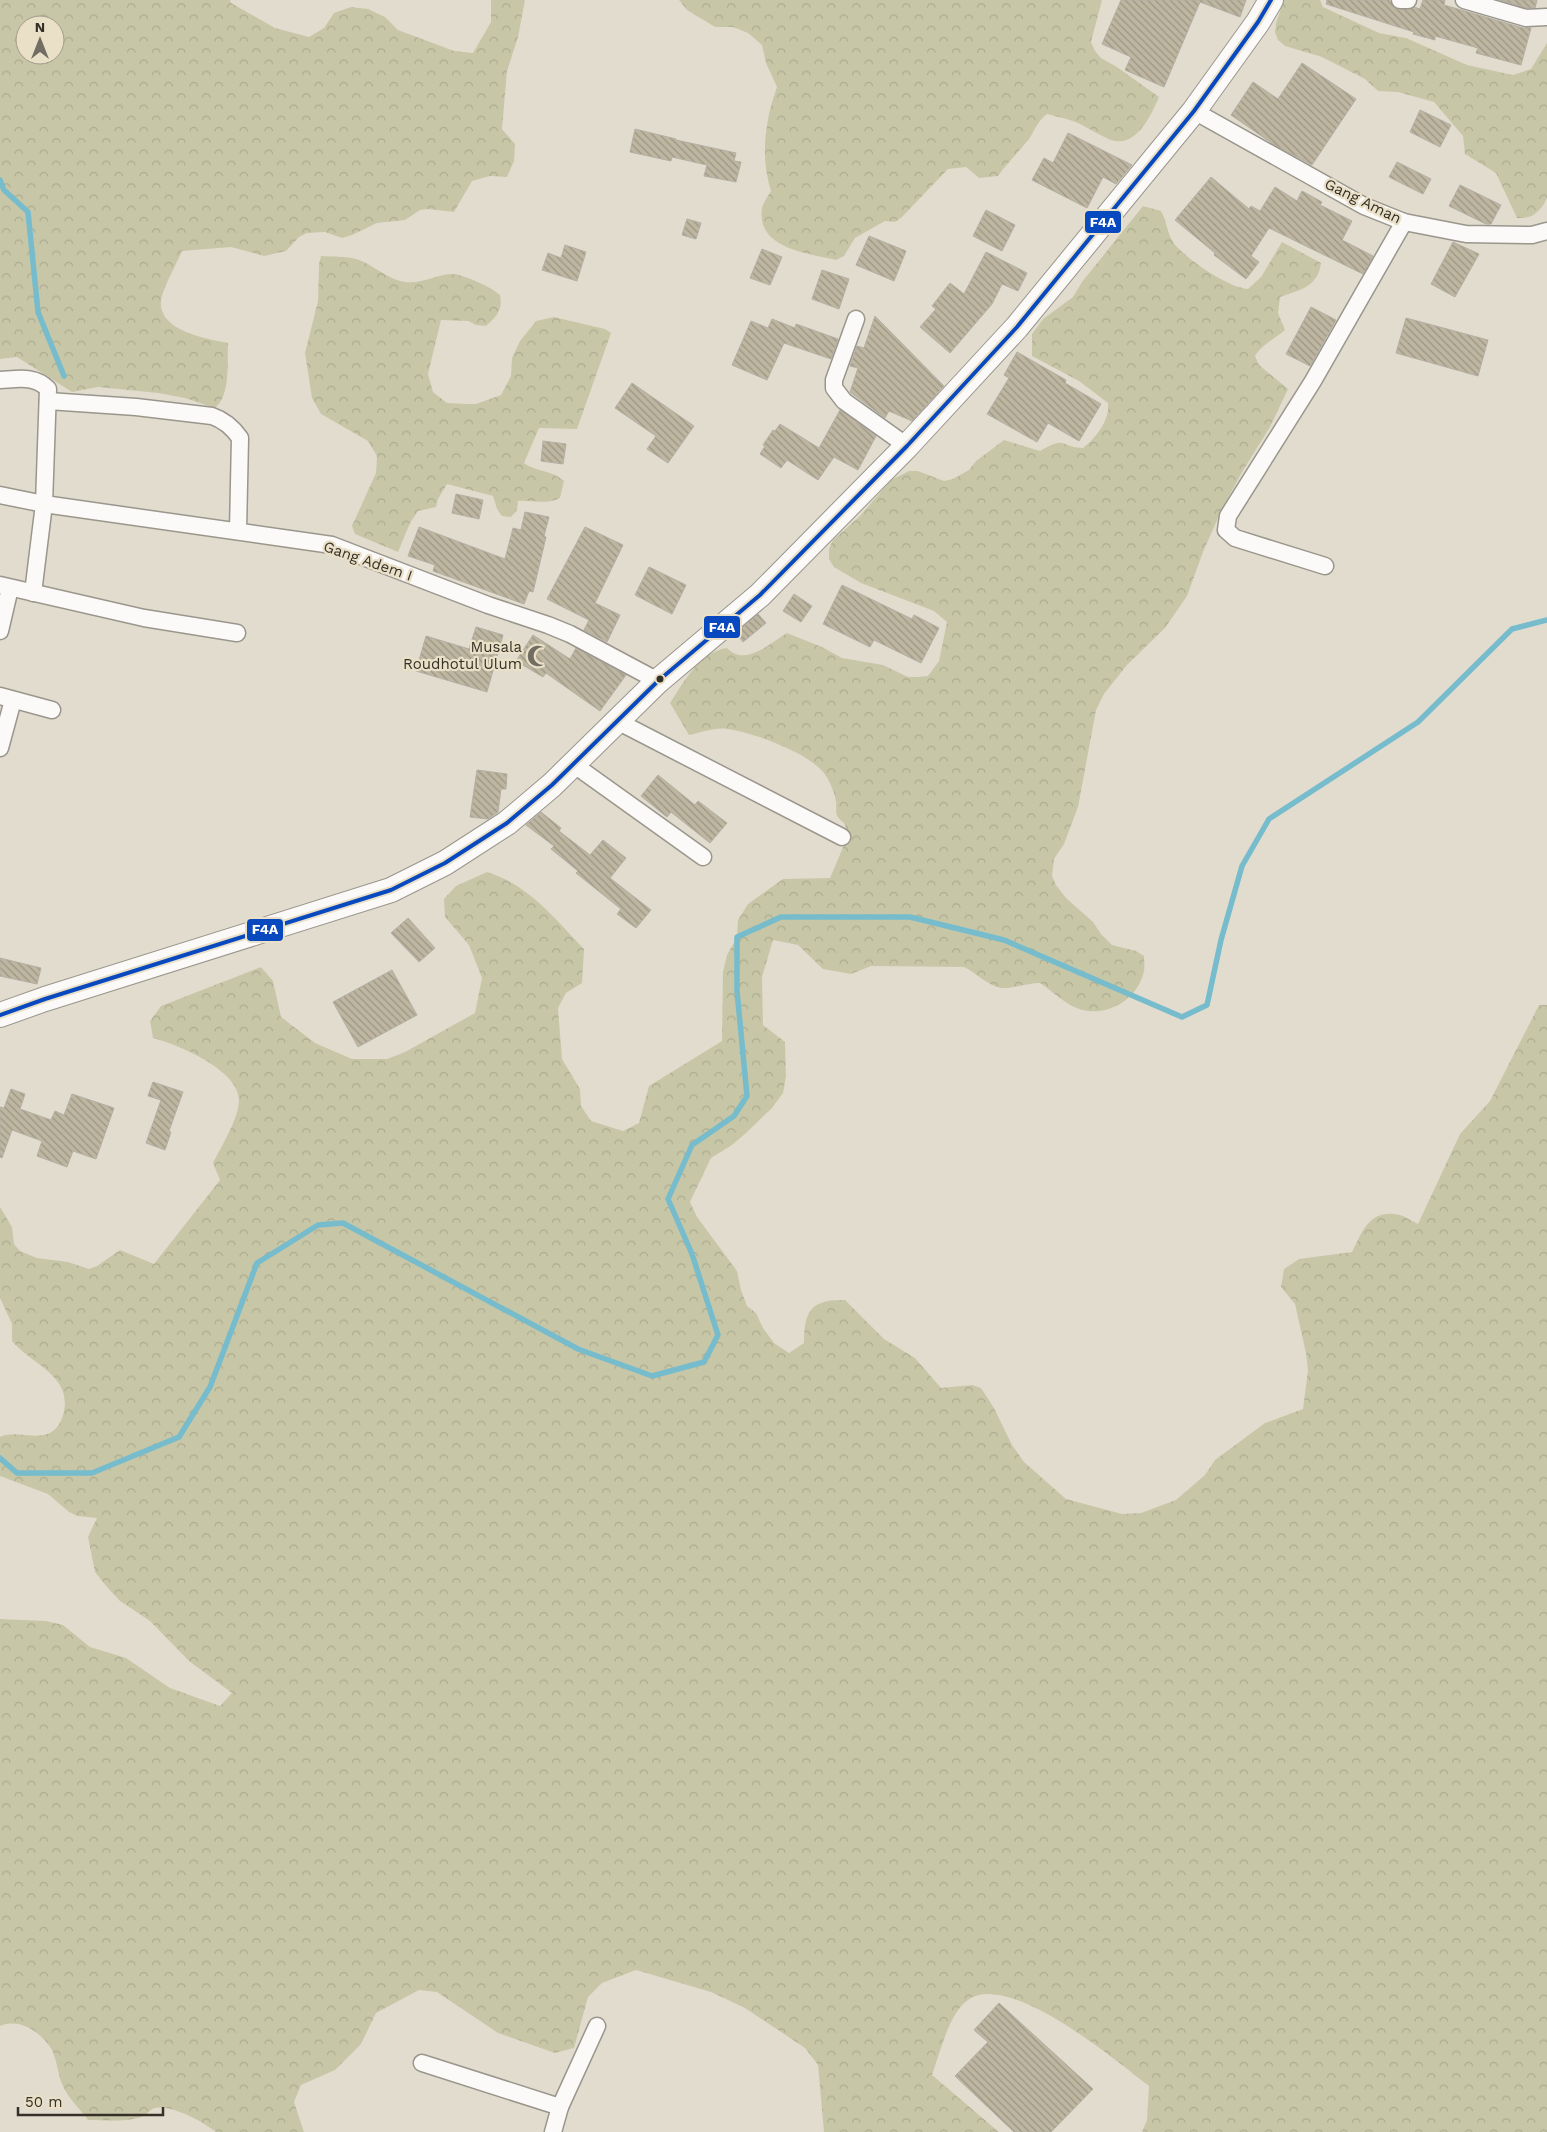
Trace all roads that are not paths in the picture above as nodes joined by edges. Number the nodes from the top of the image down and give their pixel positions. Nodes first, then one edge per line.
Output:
1 (1271, 0) edge
2 (1400, 0) edge
3 (1408, 0) edge
4 (1464, 0) edge
5 (1547, 18) edge
6 (1194, 111) junction
7 (1404, 222) junction
8 (1547, 231) edge
9 (856, 319) dead end
10 (0, 380) edge
11 (48, 401) junction
12 (907, 446) junction
13 (0, 495) edge
14 (44, 504) junction
15 (238, 531) junction
16 (1325, 566) dead end
17 (5, 586) edge
18 (33, 593) junction
19 (0, 631) edge
20 (237, 633) dead end
21 (658, 682) junction
22 (7, 698) edge
23 (52, 710) dead end
24 (617, 721) junction
25 (0, 748) edge
26 (573, 764) junction
27 (842, 837) dead end
28 (703, 857) dead end
29 (0, 1015) edge
30 (597, 2026) dead end
31 (422, 2063) dead end
32 (560, 2107) junction
33 (553, 2132) edge

1 - 6 main road
2 - 3 street
4 - 5 street
6 - 7 street, Gang Aman
6 - 12 main road
7 - 8 street, Gang Aman
7 - 16 street
9 - 12 street
10 - 11 street
11 - 14 street
11 - 15 street
12 - 21 main road
13 - 14 street, Gang Adem I
14 - 15 street, Gang Adem I
14 - 18 street
15 - 21 street, Gang Adem I
17 - 18 street
17 - 19 street
18 - 20 street
21 - 24 main road
22 - 23 street
22 - 25 street
24 - 26 main road
24 - 27 street
26 - 28 street
26 - 29 main road
30 - 32 street
31 - 32 street
32 - 33 street

